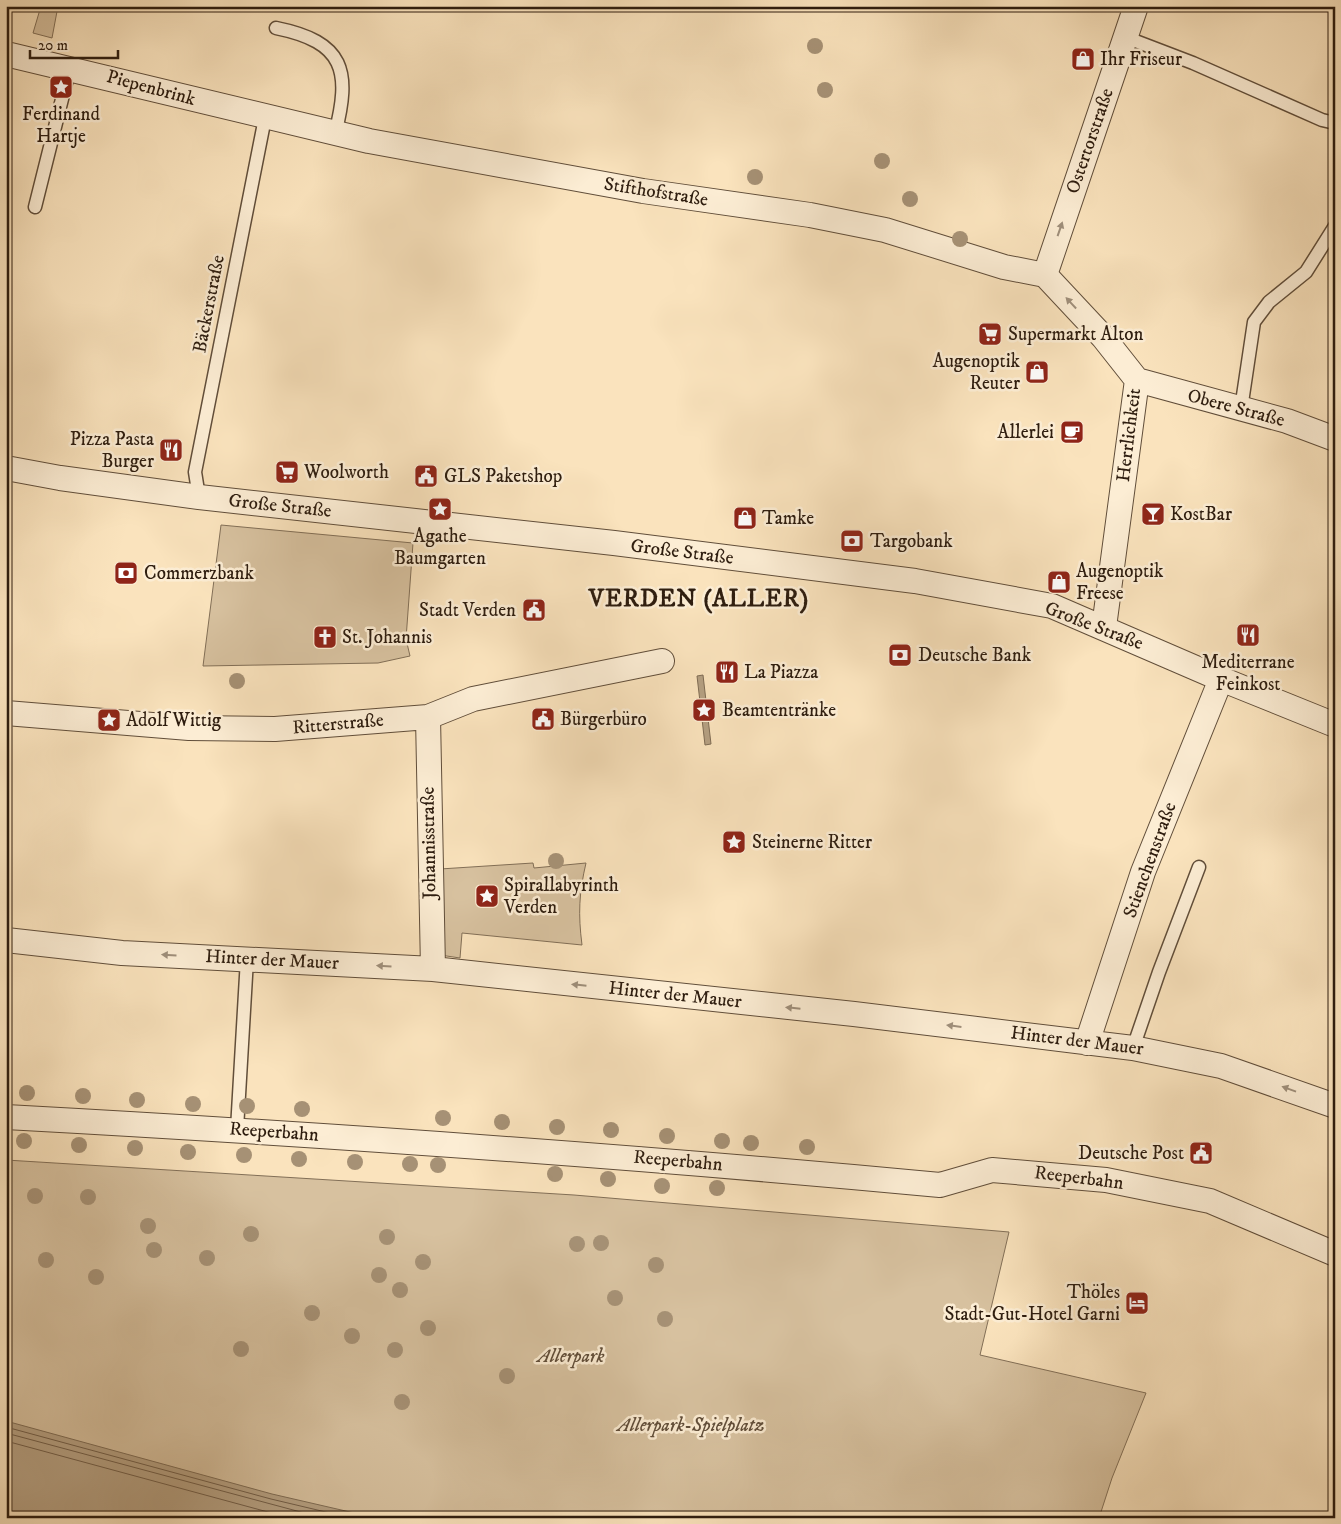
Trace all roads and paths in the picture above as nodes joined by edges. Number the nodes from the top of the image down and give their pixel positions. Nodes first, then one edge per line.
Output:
1 (1136, 6) edge
2 (276, 28) dead end
3 (1125, 37) junction
4 (6, 54) edge
5 (70, 67) junction
6 (266, 118) junction
7 (1335, 122) edge
8 (335, 134) junction
9 (35, 207) dead end
10 (1335, 226) edge
11 (1045, 275) junction
12 (1136, 380) junction
13 (1241, 409) junction
14 (1335, 440) edge
15 (6, 468) edge
16 (198, 496) junction
17 (1104, 627) junction
18 (662, 661) dead end
19 (1221, 679) junction
20 (6, 713) edge
21 (428, 717) junction
22 (1335, 725) edge
23 (1199, 867) dead end
24 (6, 940) edge
25 (247, 959) junction
26 (433, 969) junction
27 (1087, 1043) junction
28 (1133, 1048) junction
29 (1335, 1106) edge
30 (6, 1117) edge
31 (237, 1129) junction
32 (1335, 1254) edge

1 - 3 street, Ostertorstraße
2 - 8 lane
3 - 7 lane
11 -> 3 street, Ostertorstraße
4 - 5 street, Piepenbrink
5 - 6 street, Piepenbrink
5 - 9 lane
6 - 8 street, Stifthofstraße
6 - 16 lane, Bäckerstraße
8 - 11 street, Stifthofstraße
10 - 13 lane
12 -> 11 street, Herrlichkeit
12 - 13 street, Obere Straße
12 - 17 street, Herrlichkeit
13 - 14 street, Obere Straße
15 - 16 street, Große Straße
16 - 17 street, Große Straße
17 - 19 street, Große Straße
18 - 21 street, Ritterstraße
19 - 22 street, Große Straße
19 - 27 street, Stienchenstraße
20 - 21 street, Ritterstraße
21 - 26 street, Johannisstraße
23 - 28 lane
25 -> 24 street, Hinter der Mauer
26 -> 25 street, Hinter der Mauer
25 - 31 lane
27 -> 26 street, Hinter der Mauer
27 - 28 street, Hinter der Mauer
29 -> 28 street, Hinter der Mauer
30 - 31 street, Reeperbahn
31 - 32 street, Reeperbahn

